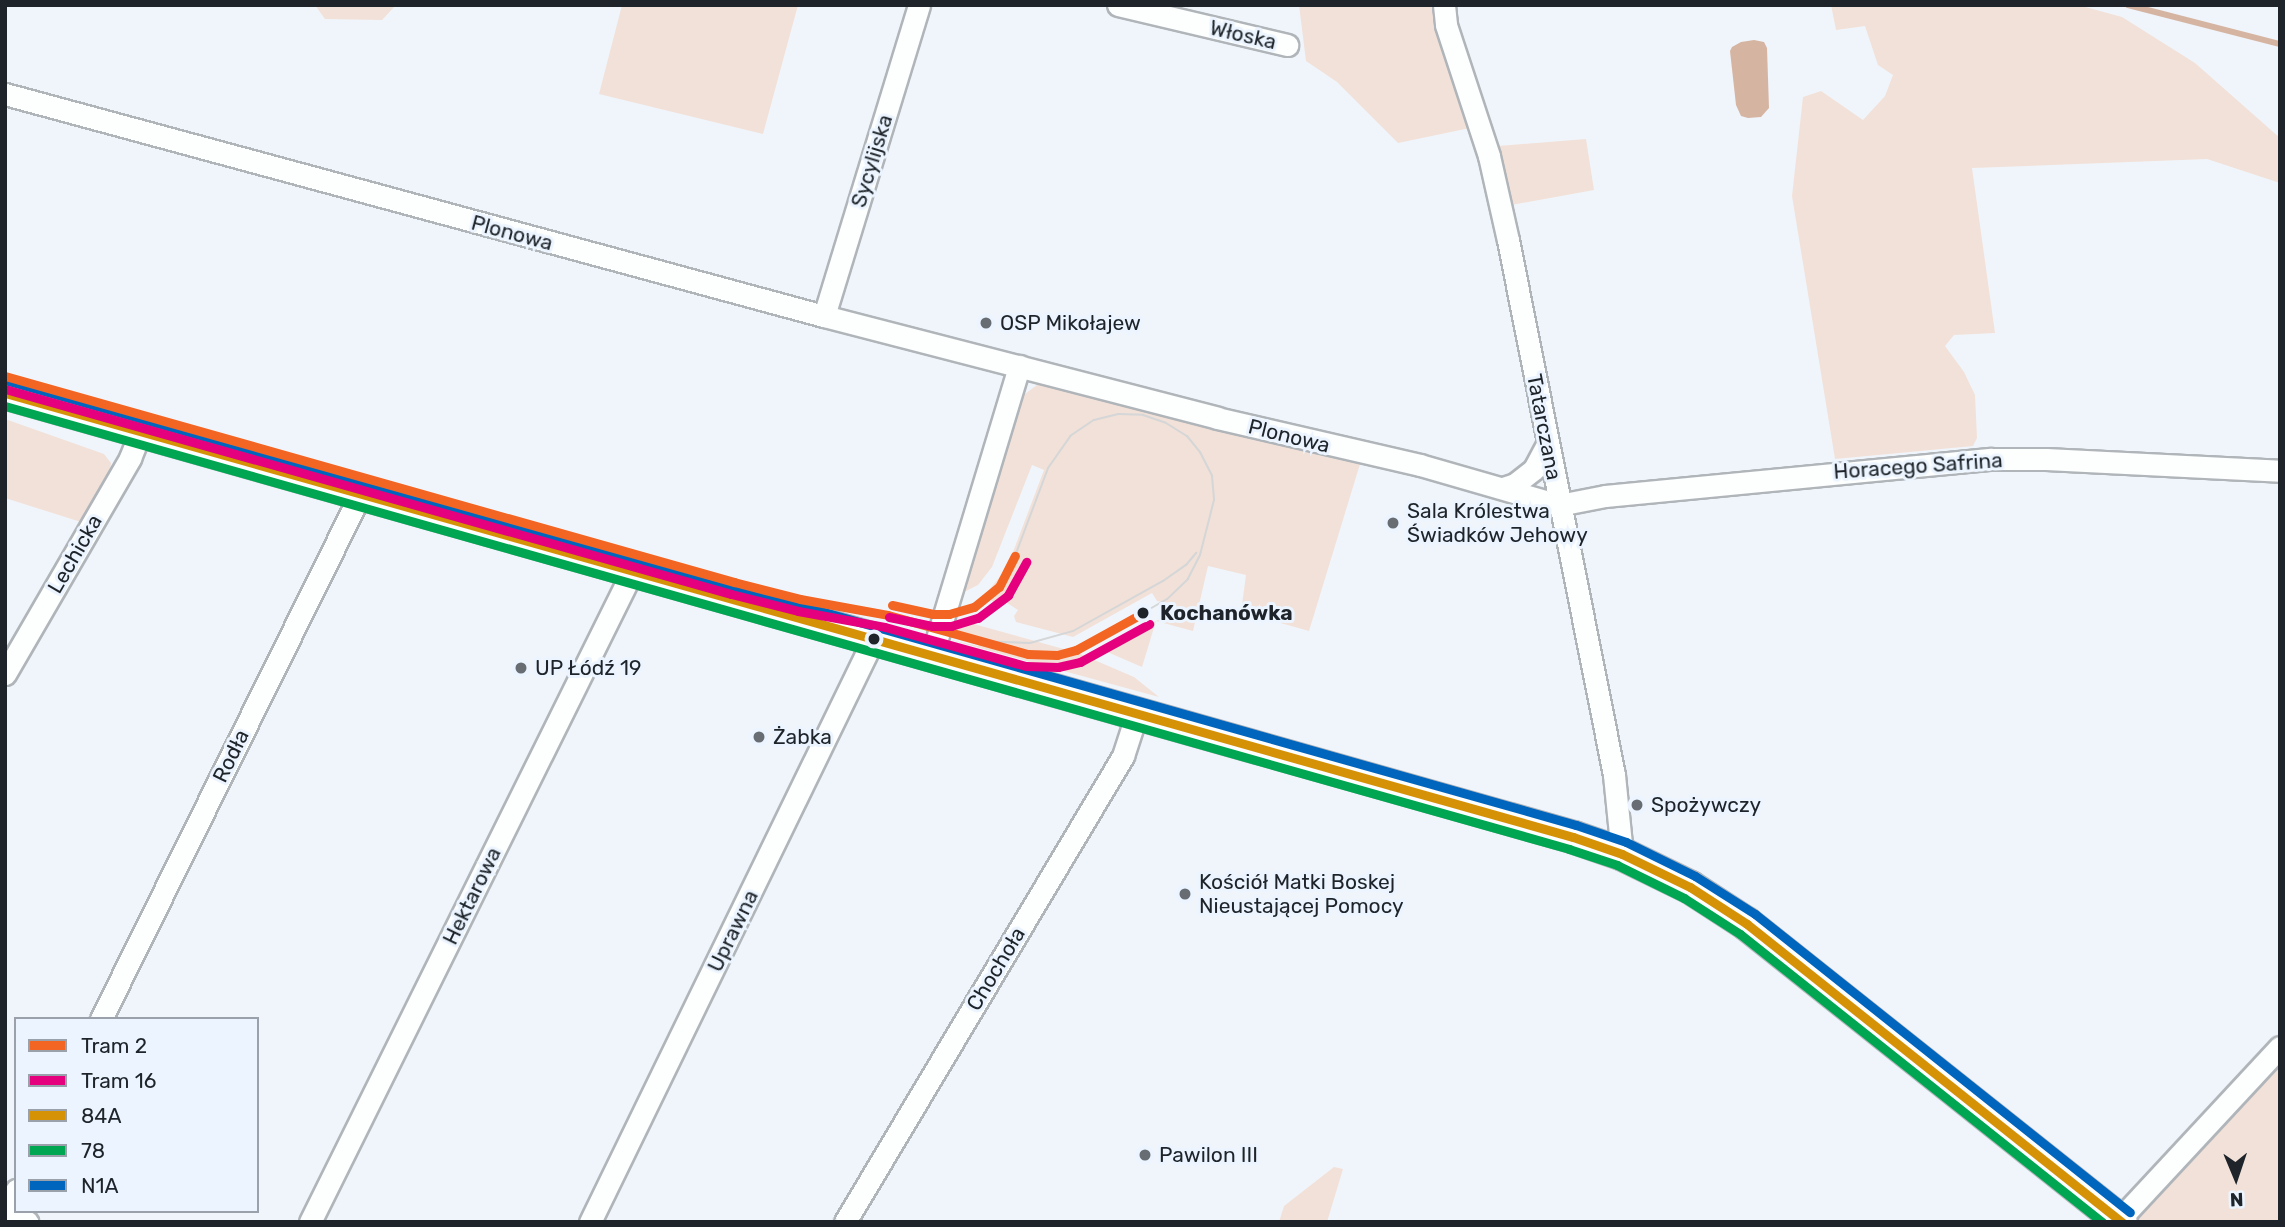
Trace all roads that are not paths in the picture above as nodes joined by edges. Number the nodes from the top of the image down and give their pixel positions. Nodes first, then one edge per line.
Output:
1 (919, 5) edge
2 (1118, 5) edge
3 (1444, 5) edge
4 (1287, 45) dead end
5 (5, 94) edge
6 (824, 316) junction
7 (1019, 366) junction
8 (5, 393) edge
9 (141, 431) junction
10 (1547, 445) junction
11 (2280, 471) edge
12 (1503, 488) junction
13 (361, 493) junction
14 (1559, 505) junction
15 (634, 570) junction
16 (874, 638) junction
17 (932, 654) junction
18 (5, 674) edge
19 (1137, 713) junction
20 (1622, 854) junction
21 (102, 1017) edge
22 (2280, 1047) edge
23 (14, 1194) edge
24 (5, 1211) edge
25 (2120, 1221) edge
26 (29, 1222) edge
27 (310, 1222) edge
28 (590, 1222) edge
29 (845, 1222) edge

1 - 6 street, Sycylijska
2 - 4 street, Włoska
3 - 10 street, Tatarczana
5 - 6 street, Plonowa
6 - 7 street, Plonowa
7 - 12 street, Plonowa
7 - 17 street
8 - 9 main road
9 - 13 main road
9 - 18 street, Lechicka
10 - 12 street
10 - 14 street, Tatarczana
11 - 14 street, Horacego Safrina
12 - 14 street, Plonowa
13 - 15 main road
13 - 21 street, Rodła
14 - 20 street, Tatarczana
15 - 16 main road
15 - 27 street, Hektarowa
16 - 17 main road
16 - 28 street, Uprawna
17 - 19 main road
19 - 20 main road
19 - 29 street, Chochoła
20 - 25 main road
22 - 25 street
23 - 24 street
24 - 26 street

